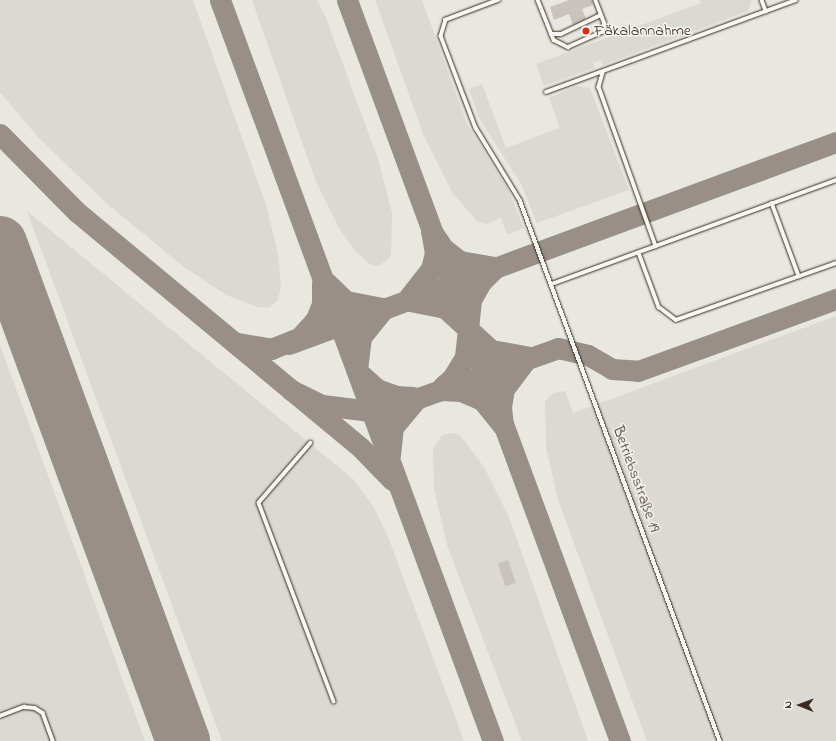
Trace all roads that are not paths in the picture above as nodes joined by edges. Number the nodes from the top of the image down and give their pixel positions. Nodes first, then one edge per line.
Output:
1 (499, 0) edge
2 (538, 0) edge
3 (595, 0) edge
4 (762, 0) edge
5 (796, 0) edge
6 (766, 11) junction
7 (601, 15) junction
8 (551, 34) junction
9 (604, 72) junction
10 (546, 92) dead end
11 (836, 180) edge
12 (772, 203) junction
13 (656, 246) junction
14 (639, 253) junction
15 (836, 263) edge
16 (799, 276) junction
17 (552, 284) junction
18 (311, 443) dead end
19 (334, 701) dead end
20 (0, 716) edge
21 (53, 741) edge
22 (720, 741) edge

1 - 17 lane, Betriebsstraße 19
2 - 8 lane
3 - 7 lane
4 - 6 lane
5 - 6 lane
6 - 9 lane
7 - 8 lane
7 - 8 lane
9 - 10 lane
9 - 13 lane
11 - 12 lane
12 - 13 lane
12 - 16 lane
13 - 14 lane
14 - 16 lane
14 - 17 lane
15 - 16 lane
17 - 22 lane, Betriebsstraße 19
18 - 19 lane
20 - 21 lane

